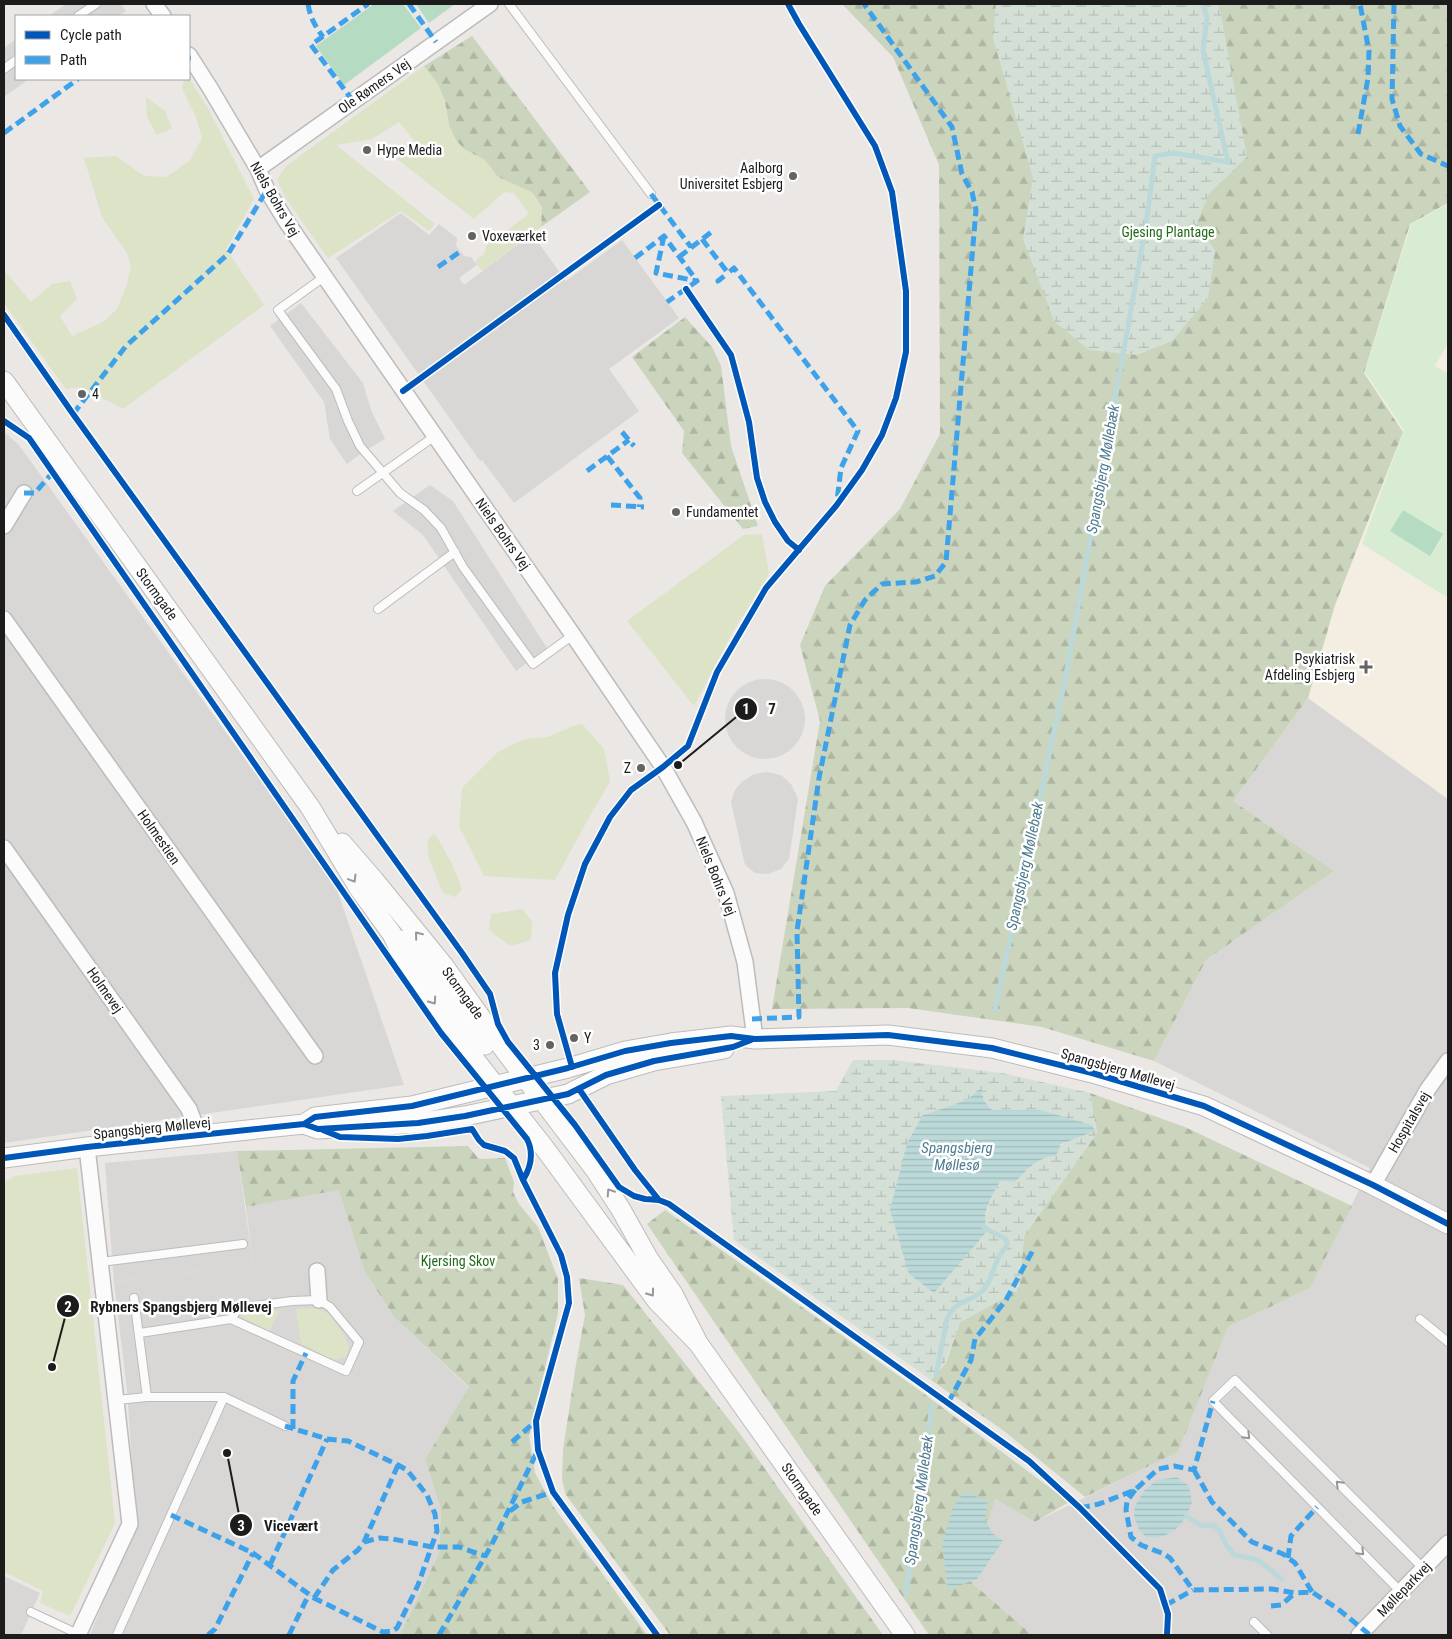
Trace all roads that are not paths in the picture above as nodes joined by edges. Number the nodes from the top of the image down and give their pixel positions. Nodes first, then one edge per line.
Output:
1 (96, 4) edge
2 (154, 4) edge
3 (490, 4) edge
4 (509, 4) edge
5 (80, 15) edge
6 (163, 15) edge
7 (190, 57) edge
8 (15, 61) edge
9 (4, 69) edge
10 (258, 169) junction
11 (651, 194) dead end
12 (324, 277) junction
13 (4, 381) edge
14 (435, 436) junction
15 (382, 474) junction
16 (357, 491) dead end
17 (24, 493) dead end
18 (4, 526) edge
19 (455, 552) junction
20 (378, 609) dead end
21 (4, 619) edge
22 (573, 635) junction
23 (310, 807) junction
24 (4, 848) edge
25 (755, 1039) junction
26 (315, 1056) dead end
27 (1448, 1061) edge
28 (511, 1082) junction
29 (526, 1103) junction
30 (304, 1124) junction
31 (199, 1135) junction
32 (87, 1147) junction
33 (4, 1158) edge
34 (1373, 1185) junction
35 (1448, 1224) edge
36 (244, 1244) dead end
37 (101, 1262) junction
38 (317, 1271) dead end
39 (134, 1298) dead end
40 (320, 1300) junction
41 (231, 1319) junction
42 (1420, 1319) dead end
43 (140, 1333) junction
44 (1448, 1342) edge
45 (698, 1343) junction
46 (147, 1397) junction
47 (224, 1397) junction
48 (117, 1400) junction
49 (284, 1426) dead end
50 (1448, 1543) edge
51 (1423, 1568) junction
52 (1401, 1592) junction
53 (31, 1612) dead end
54 (1254, 1622) dead end
55 (78, 1635) edge
56 (117, 1635) edge
57 (906, 1635) edge
58 (1267, 1635) edge
59 (1359, 1635) edge

1 - 5 lane
2 - 6 street
3 - 10 street, Ole Rømers Vej
4 - 11 lane
7 - 10 street, Niels Bohrs Vej
8 - 9 lane
10 - 12 street, Niels Bohrs Vej
12 - 14 street, Niels Bohrs Vej
12 - 15 lane
13 - 23 street, Stormgade
14 - 15 lane
14 - 22 street, Niels Bohrs Vej
15 - 16 lane
15 - 19 lane
17 - 18 street
19 - 20 lane
19 - 22 lane
21 - 26 street, Holmestien
22 - 25 street, Niels Bohrs Vej
28 -> 23 street, Stormgade
23 -> 28 street, Stormgade
24 - 31 street, Holmevej
25 - 28 street, Spangsbjerg Møllevej
25 - 29 street, Spangsbjerg Møllevej
25 - 34 street, Spangsbjerg Møllevej
27 - 34 street, Hospitalsvej
28 - 29 street, Stormgade
28 - 29 street
28 - 30 street, Spangsbjerg Møllevej
29 - 30 street, Spangsbjerg Møllevej
29 -> 45 street, Stormgade
45 -> 29 street, Stormgade
30 - 31 street, Spangsbjerg Møllevej
31 - 32 street, Spangsbjerg Møllevej
32 - 33 street, Spangsbjerg Møllevej
32 - 37 street, Spangsbjerg Møllevej
34 - 35 street, Spangsbjerg Møllevej
36 - 37 lane
37 - 48 street, Spangsbjerg Møllevej
38 - 40 street
39 - 43 lane
40 - 41 lane
40 - 41 lane
41 - 43 lane
42 - 44 lane
43 - 46 lane
45 - 57 street, Stormgade
46 - 47 lane
46 - 48 lane
47 - 49 lane
47 - 56 lane
48 - 55 street, Spangsbjerg Møllevej
50 - 51 street, Mølleparkvej
51 - 52 street, Mølleparkvej
51 -> 52 lane
52 - 59 street, Mølleparkvej
53 - 55 lane
54 - 58 lane

